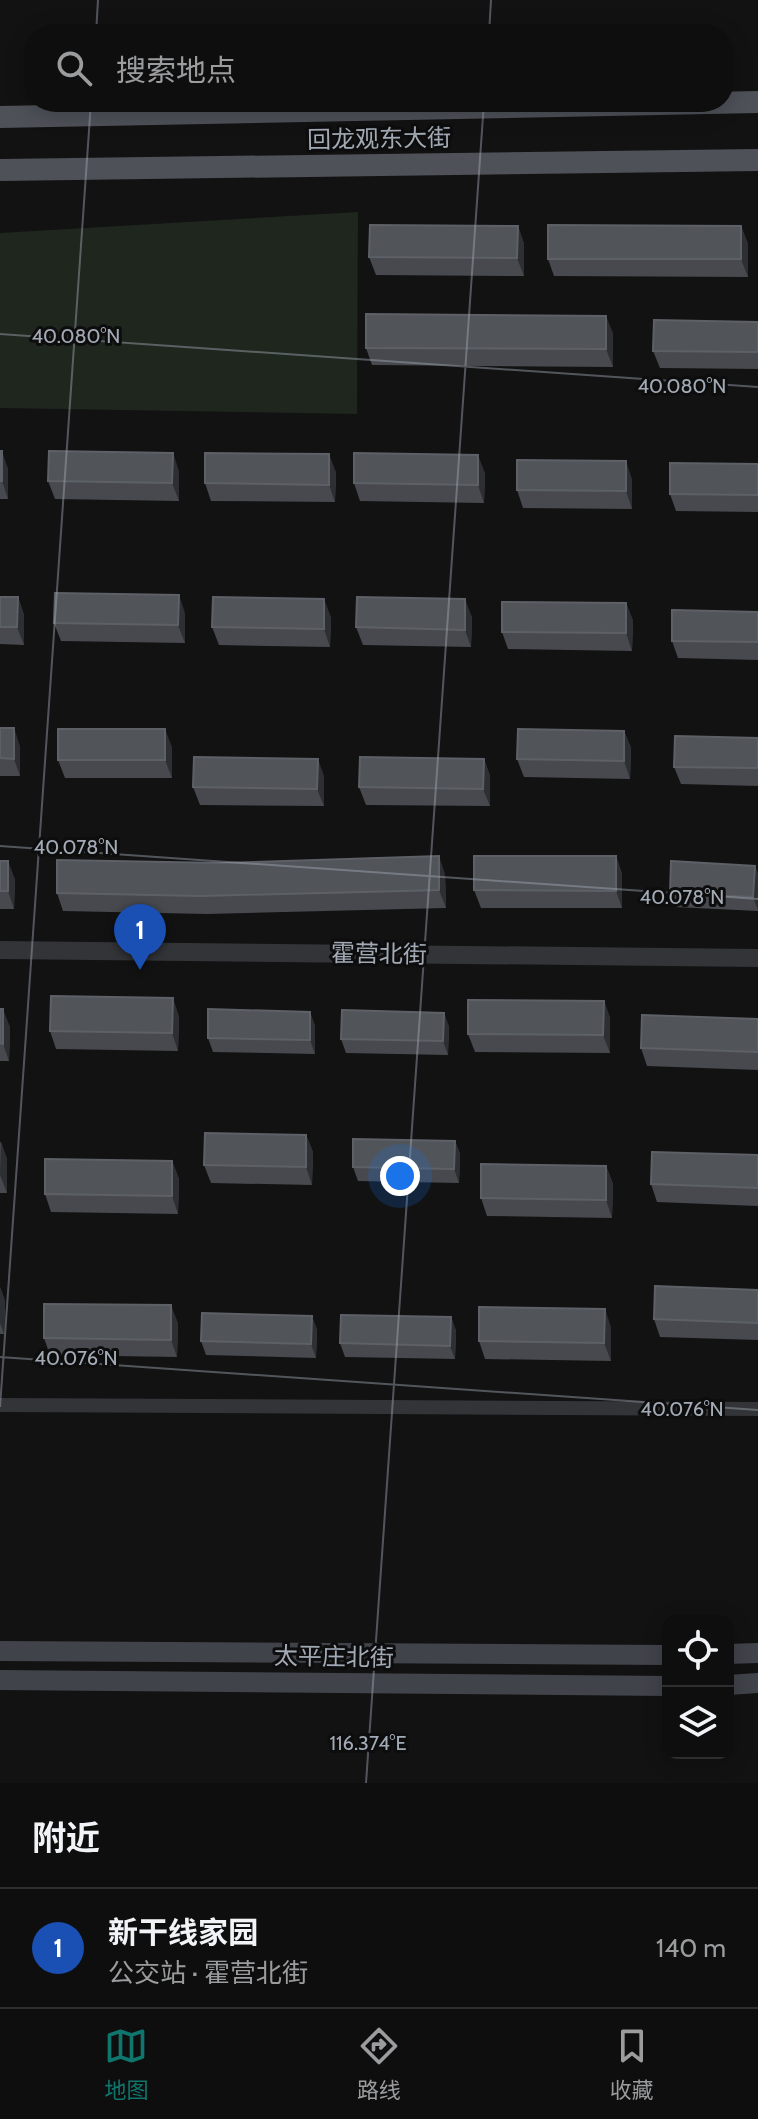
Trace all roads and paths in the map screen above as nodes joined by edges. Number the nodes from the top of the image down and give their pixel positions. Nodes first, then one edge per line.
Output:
1 (734, 102) edge
2 (758, 102) edge
3 (253, 112) edge
4 (0, 117) edge
5 (758, 160) edge
6 (0, 170) edge
7 (0, 950) edge
8 (758, 958) edge
9 (0, 1405) edge
10 (758, 1409) edge
11 (0, 1651) edge
12 (758, 1653) edge
13 (734, 1654) edge
14 (662, 1655) edge
15 (0, 1680) edge
16 (758, 1683) edge
17 (734, 1685) edge
18 (662, 1686) edge

1 - 2 main road, 回龙观东大街
3 - 4 main road, 回龙观东大街
5 - 6 main road, 回龙观东大街
7 - 8 street, 霍营北街
9 - 10 street
11 - 14 main road, 太平庄北街
12 - 13 main road
15 - 18 main road, 太平庄北街
16 - 17 main road

